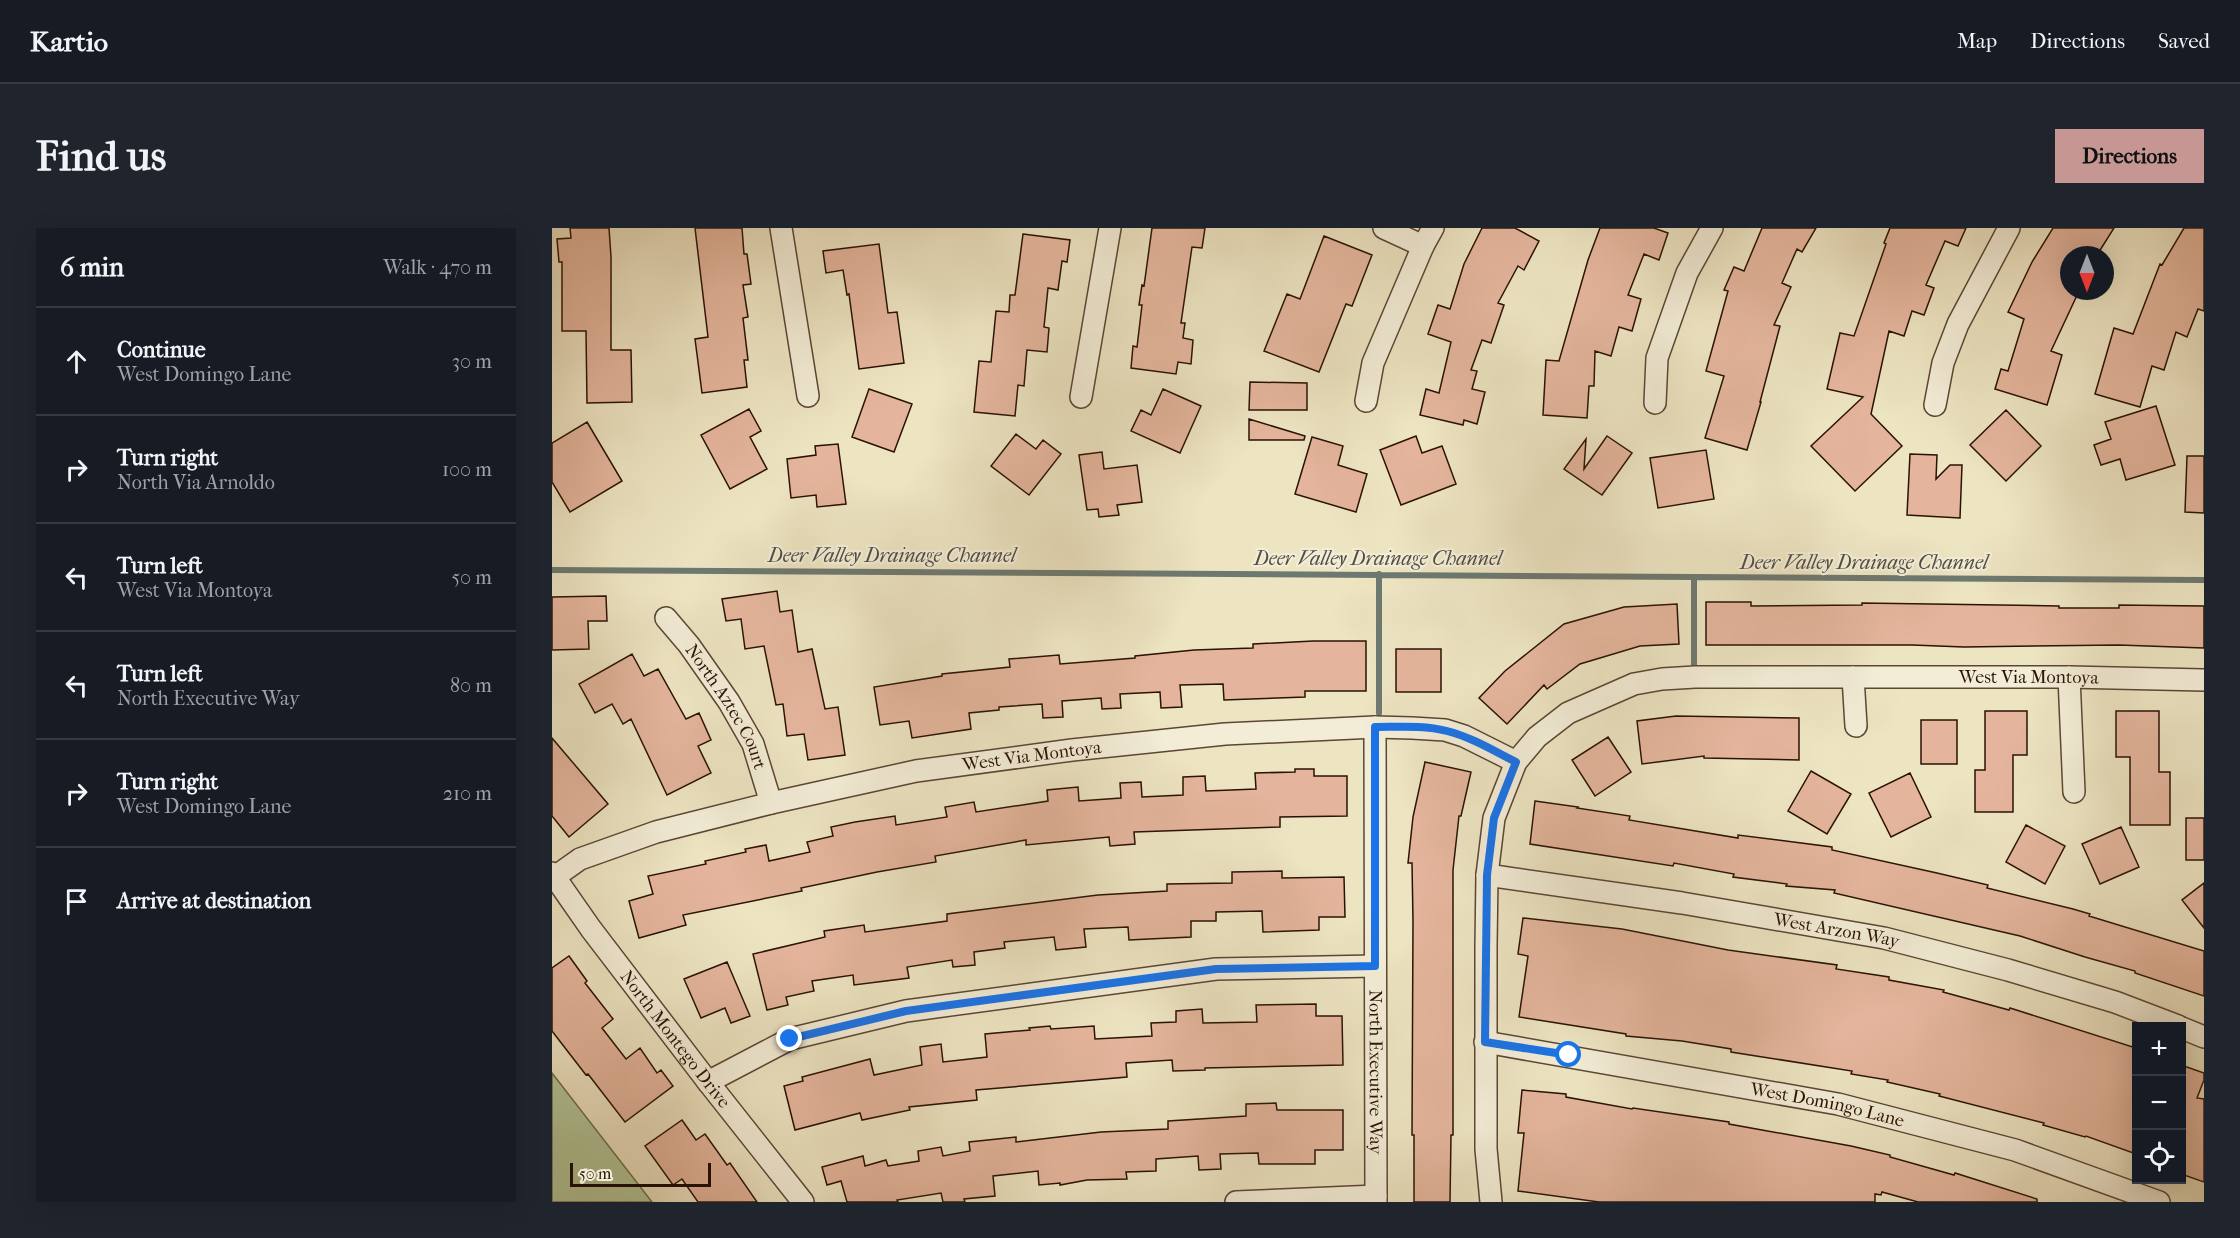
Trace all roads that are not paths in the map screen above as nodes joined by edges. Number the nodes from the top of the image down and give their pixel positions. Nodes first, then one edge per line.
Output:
1 (781, 228) edge
2 (1110, 228) edge
3 (1384, 228) edge
4 (1712, 228) edge
5 (2009, 228) edge
6 (1428, 237) edge
7 (808, 396) dead end
8 (1081, 397) dead end
9 (1366, 401) dead end
10 (1655, 403) dead end
11 (1935, 405) dead end
12 (666, 618) dead end
13 (1853, 677) junction
14 (2069, 677) junction
15 (2204, 680) edge
16 (1856, 726) dead end
17 (1375, 727) junction
18 (1516, 762) junction
19 (2074, 792) dead end
20 (771, 803) junction
21 (554, 874) edge
22 (1487, 875) junction
23 (1375, 966) junction
24 (2167, 1022) edge
25 (2186, 1030) edge
26 (2204, 1037) edge
27 (1485, 1042) junction
28 (708, 1082) junction
29 (1376, 1199) edge
30 (803, 1202) edge
31 (1236, 1202) edge
32 (1491, 1202) edge
33 (2159, 1202) edge

1 - 7 street
2 - 8 street
3 - 6 street
4 - 10 street
5 - 11 street
6 - 9 street
12 - 20 street, North Aztec Court
13 - 14 street, West Via Montoya
13 - 16 street
13 - 18 street, West Via Montoya
14 - 15 street, West Via Montoya
14 - 19 street
17 - 18 street, West Via Montoya
17 - 20 street, West Via Montoya
17 - 23 street, North Executive Way
18 - 22 street, West Via Montoya
20 - 21 street, West Via Montoya
21 - 28 street, North Montego Drive
22 - 24 street, West Arzon Way
22 - 27 street, West Via Montoya
23 - 28 street
23 - 29 street, North Executive Way
25 - 26 street, West Arzon Way
27 - 32 street, West Via Montoya
27 - 33 street, West Domingo Lane
28 - 30 street, North Montego Drive
29 - 31 street

